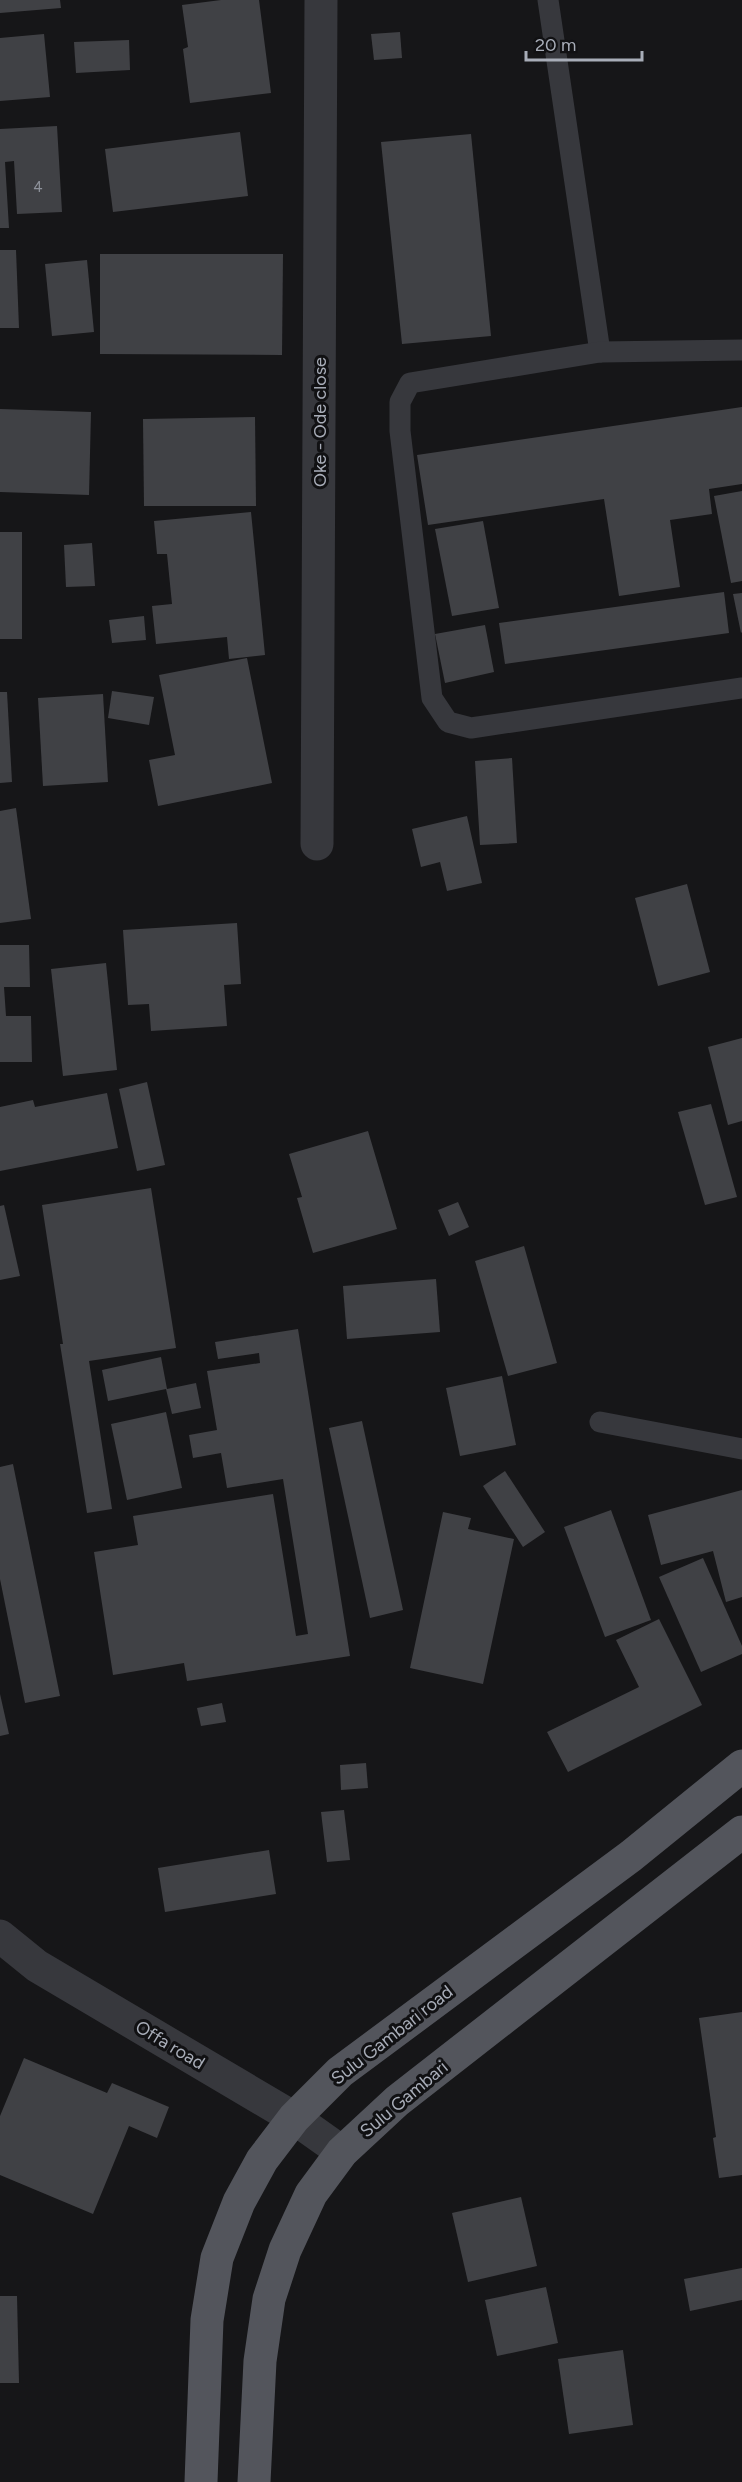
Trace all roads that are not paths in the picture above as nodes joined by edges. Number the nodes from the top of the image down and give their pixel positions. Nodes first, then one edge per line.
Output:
1 (321, 0) edge
2 (548, 0) edge
3 (742, 350) edge
4 (600, 352) junction
5 (742, 688) edge
6 (317, 844) dead end
7 (600, 1422) dead end
8 (742, 1449) edge
9 (742, 1766) edge
10 (742, 1832) edge
11 (0, 1936) edge
12 (294, 2118) junction
13 (342, 2152) junction
14 (201, 2482) edge
15 (254, 2482) edge

1 - 6 street, Oke - Ode close
2 - 4 lane
3 - 4 lane
4 - 5 lane
7 - 8 lane
9 - 12 main road, Sulu Gambari road
10 - 13 main road, Sulu Gambari
11 - 12 street, Offa road
12 - 13 street, Offa road
12 - 14 main road, Sulu Gambari road
13 - 15 main road, Sulu Gambari

